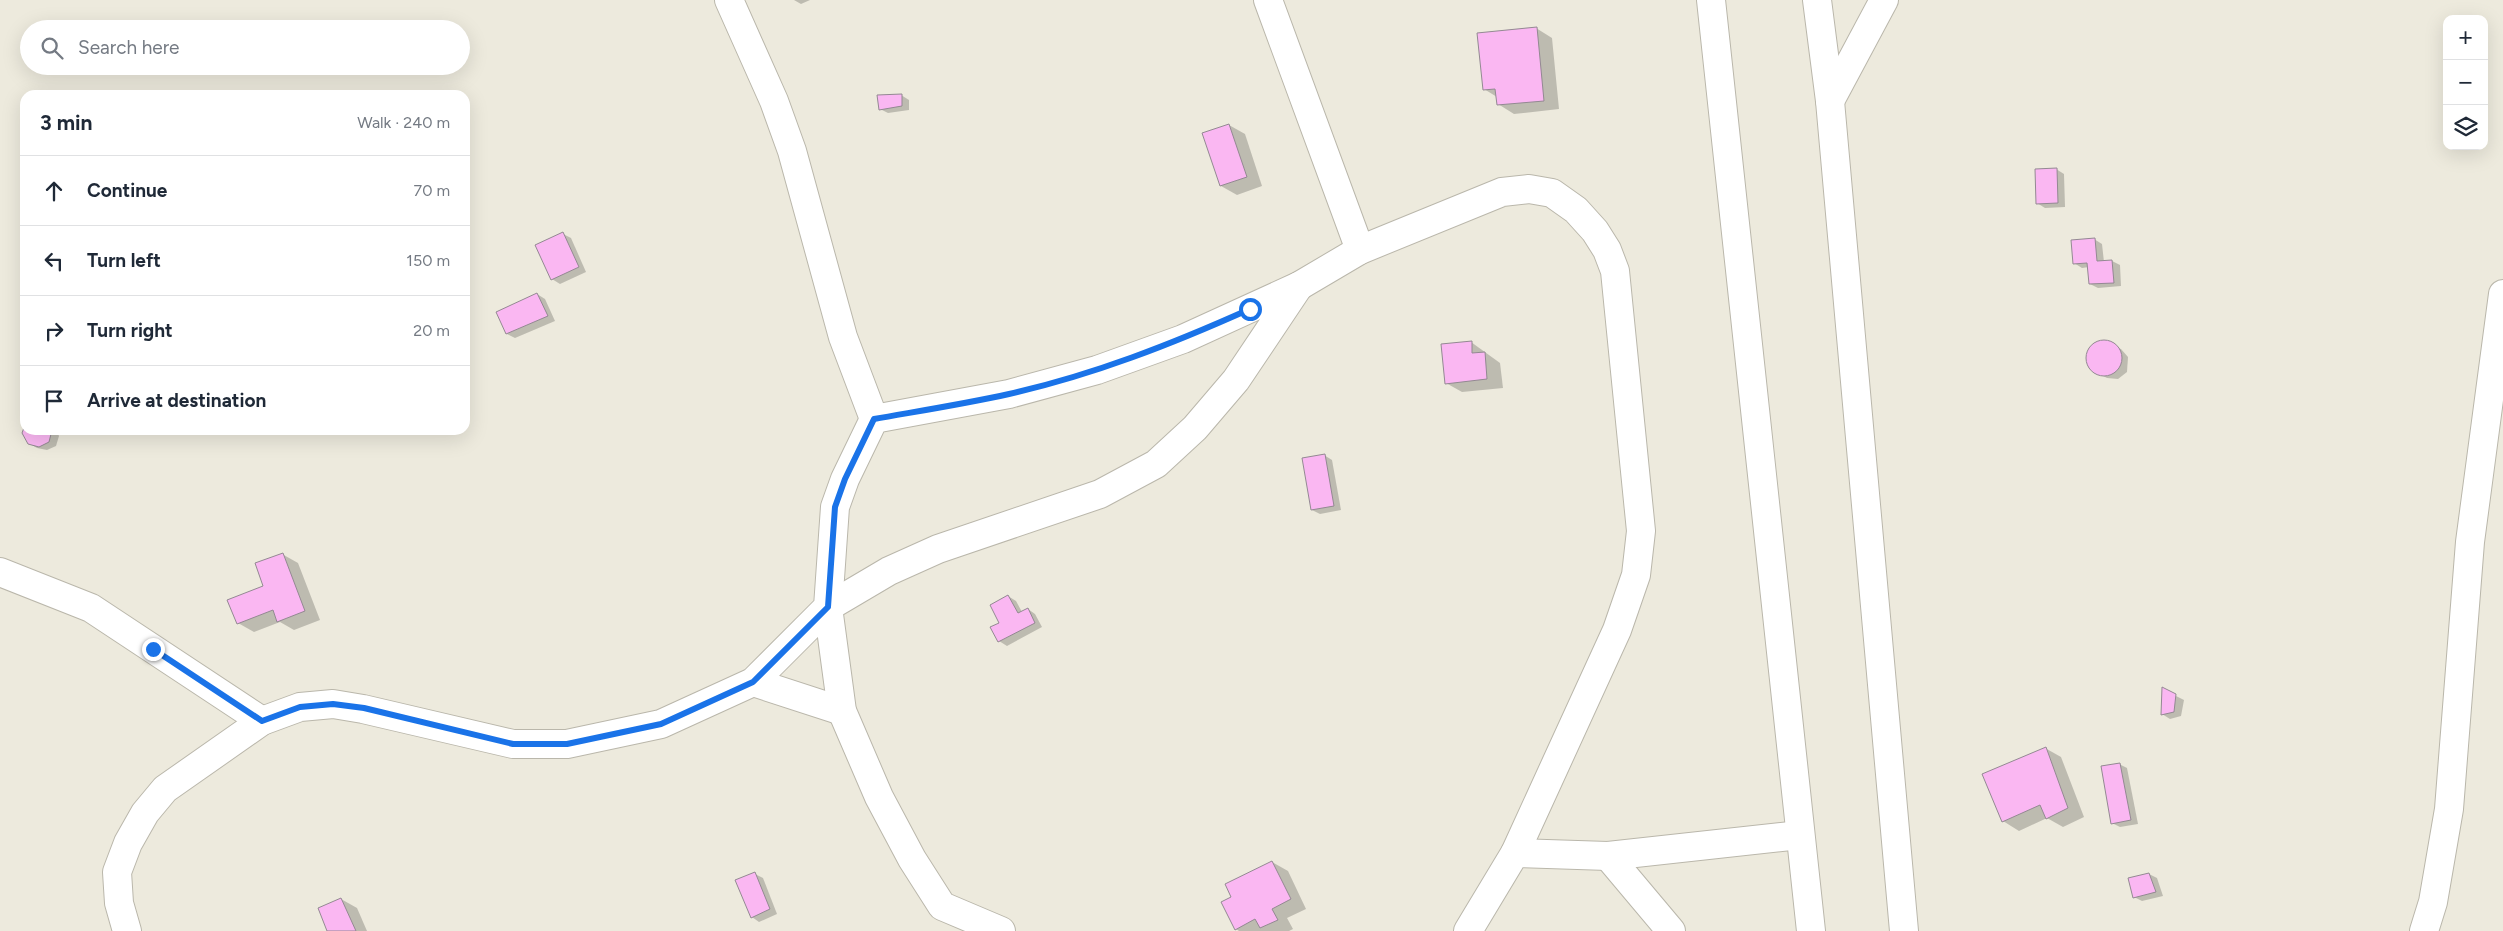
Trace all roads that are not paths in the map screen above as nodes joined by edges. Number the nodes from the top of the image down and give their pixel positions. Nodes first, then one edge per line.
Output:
1 (729, 0) edge
2 (1268, 0) edge
3 (1711, 0) edge
4 (1817, 0) edge
5 (1884, 0) edge
6 (1830, 101) junction
7 (1360, 250) junction
8 (1299, 286) junction
9 (2503, 294) edge
10 (874, 419) junction
11 (0, 572) edge
12 (828, 607) junction
13 (753, 682) junction
14 (842, 711) junction
15 (262, 721) junction
16 (1800, 834) junction
17 (1515, 853) junction
18 (1608, 856) junction
19 (946, 919) edge
20 (127, 931) edge
21 (1001, 931) edge
22 (1468, 931) edge
23 (1671, 931) edge
24 (1810, 931) edge
25 (1904, 931) edge
26 (2424, 931) edge

1 - 10 street
2 - 7 street
3 - 16 street
4 - 6 street
5 - 6 street
6 - 25 street
7 - 8 street
7 - 17 street
8 - 10 street
8 - 12 street
9 - 26 street
10 - 12 street
11 - 15 street
12 - 13 street
12 - 14 street
13 - 14 street
13 - 15 street
14 - 19 street
15 - 20 street
16 - 18 street
16 - 24 street
17 - 18 street
17 - 22 street
18 - 23 street
19 - 21 street

